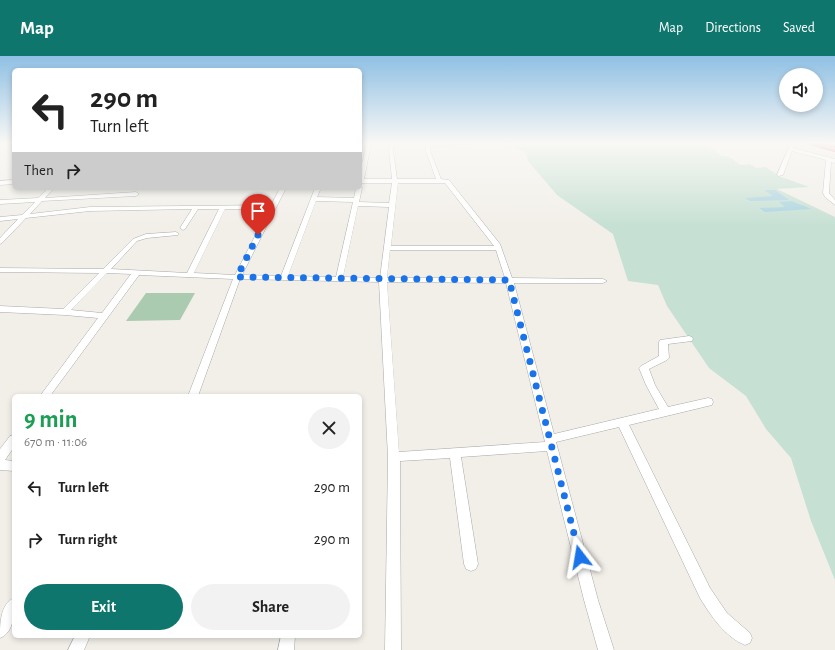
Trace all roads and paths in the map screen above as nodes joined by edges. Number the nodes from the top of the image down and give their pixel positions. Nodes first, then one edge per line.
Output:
1 (394, 172) edge
2 (435, 172) edge
3 (781, 172) edge
4 (827, 172) edge
5 (780, 175) dead end
6 (395, 181) junction
7 (12, 182) edge
8 (362, 182) edge
9 (439, 182) junction
10 (0, 183) edge
11 (49, 190) edge
12 (282, 190) edge
13 (317, 190) edge
14 (359, 190) edge
15 (826, 192) junction
16 (136, 194) dead end
17 (835, 195) edge
18 (314, 199) junction
19 (39, 200) junction
20 (0, 202) edge
21 (356, 202) junction
22 (835, 202) edge
23 (391, 205) junction
24 (196, 207) junction
25 (223, 207) junction
26 (273, 207) junction
27 (22, 217) junction
28 (0, 219) edge
29 (183, 228) dead end
30 (176, 234) dead end
31 (1, 239) edge
32 (387, 248) junction
33 (498, 248) junction
34 (0, 270) edge
35 (105, 271) junction
36 (137, 272) junction
37 (190, 274) junction
38 (237, 277) junction
39 (284, 277) junction
40 (339, 279) junction
41 (383, 280) junction
42 (509, 280) junction
43 (603, 281) dead end
44 (0, 309) edge
45 (65, 312) junction
46 (105, 316) junction
47 (689, 340) dead end
48 (46, 394) edge
49 (193, 394) edge
50 (708, 402) dead end
51 (666, 412) junction
52 (622, 422) junction
53 (12, 442) edge
54 (550, 442) junction
55 (455, 452) junction
56 (394, 457) junction
57 (0, 458) edge
58 (0, 466) edge
59 (12, 466) edge
60 (471, 564) dead end
61 (12, 609) edge
62 (0, 631) edge
63 (81, 638) edge
64 (288, 638) edge
65 (745, 638) dead end
66 (76, 650) edge
67 (286, 650) edge
68 (393, 650) edge
69 (606, 650) edge

1 - 6 street
2 - 9 street
3 - 5 street
4 - 15 street
6 - 8 street
6 - 9 street
6 - 23 street
7 - 10 street
9 - 33 street
11 - 19 street
12 - 26 street
13 - 18 street
14 - 21 street
15 - 17 street
15 - 22 street
16 - 19 street
18 - 21 street
18 - 39 street
19 - 20 street
19 - 27 street
21 - 23 street
21 - 40 street
23 - 32 street
24 - 25 street
24 - 27 street
24 - 29 street
25 - 26 street
25 - 37 street
26 - 38 street
27 - 28 street
27 - 31 street
30 - 35 street
32 - 33 street
32 - 41 street
33 - 42 street
34 - 35 street
35 - 36 street
35 - 45 street
36 - 37 street
36 - 46 street
37 - 38 street
38 - 39 street
38 - 49 street
39 - 40 street
40 - 41 street
41 - 42 street
41 - 56 street
42 - 43 street
42 - 54 street
44 - 45 street
45 - 46 street
46 - 48 street
47 - 51 street
50 - 51 street
51 - 52 street
52 - 54 street
52 - 65 street
53 - 57 street
54 - 55 street
54 - 69 street
55 - 56 street
55 - 60 street
56 - 68 street
58 - 59 street
61 - 62 street
63 - 66 street
64 - 67 street

